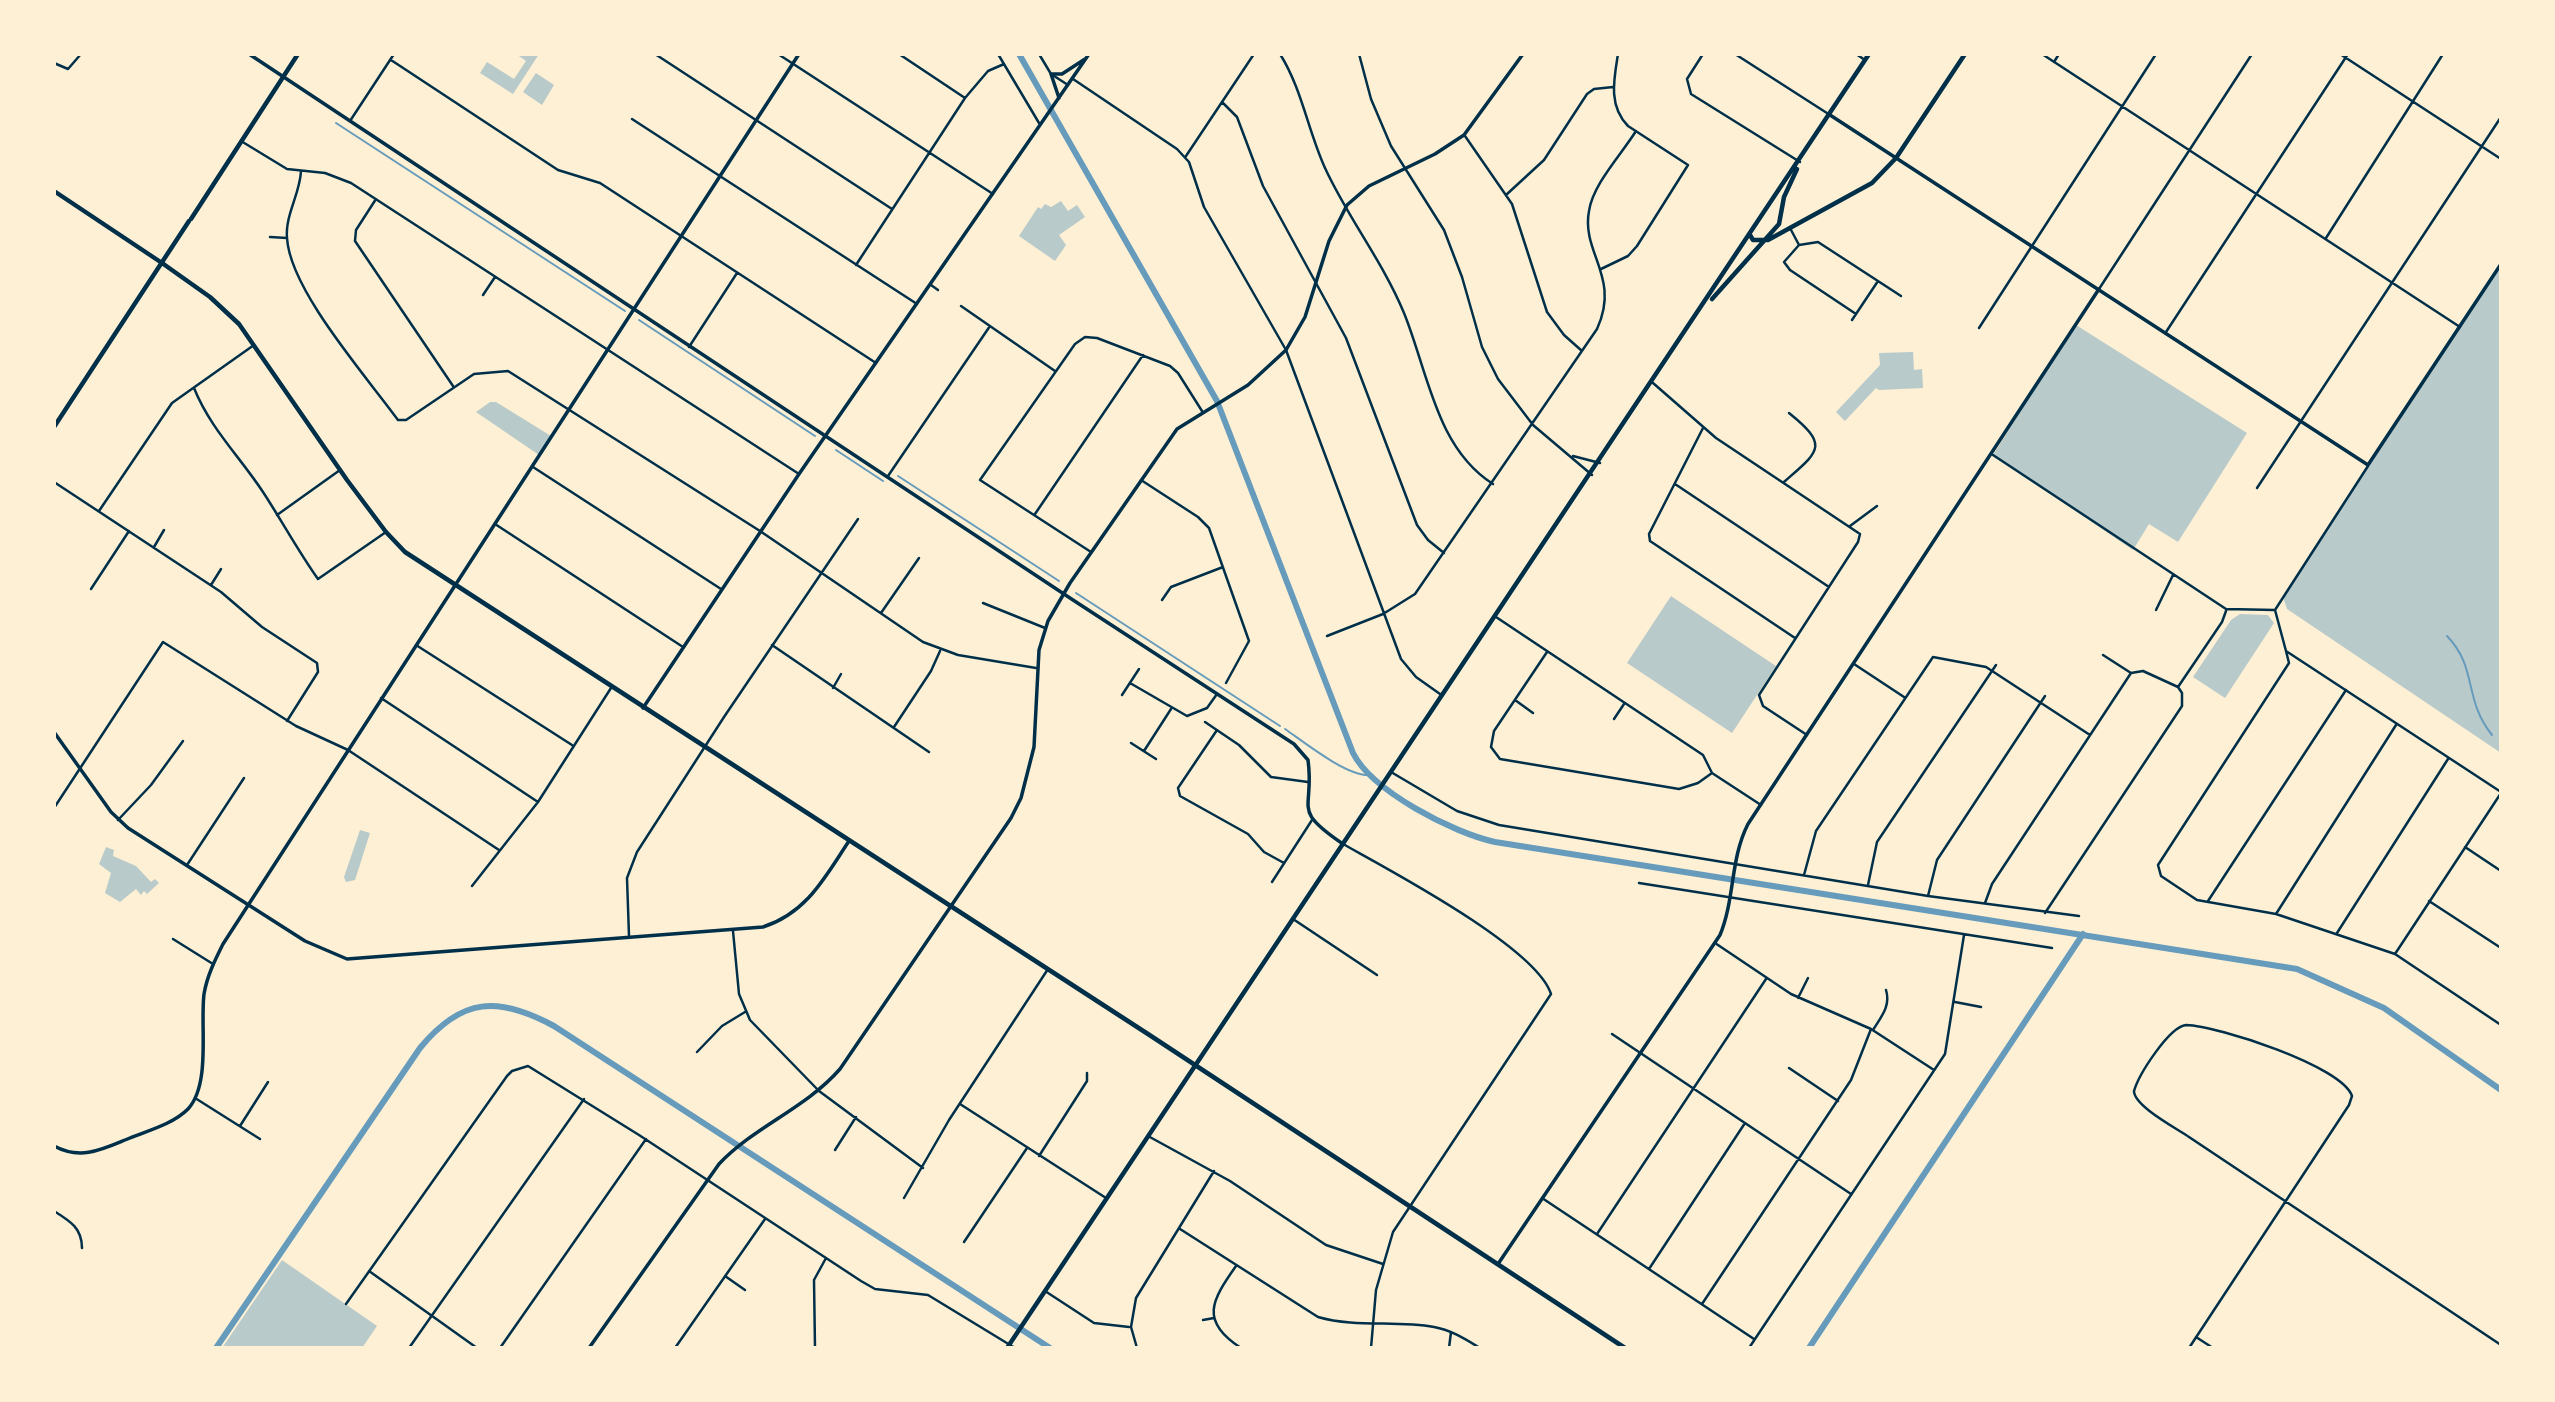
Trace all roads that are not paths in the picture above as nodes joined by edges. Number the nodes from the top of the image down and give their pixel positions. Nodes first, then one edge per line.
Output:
1 (81, 54) edge
2 (249, 54) edge
3 (298, 54) edge
4 (394, 54) edge
5 (655, 54) edge
6 (778, 54) edge
7 (799, 54) edge
8 (899, 54) edge
9 (998, 54) edge
10 (1039, 54) edge
11 (1254, 54) edge
12 (1280, 54) edge
13 (1359, 54) edge
14 (1523, 54) edge
15 (1618, 54) edge
16 (1703, 54) edge
17 (1735, 54) edge
18 (1857, 54) edge
19 (1869, 54) edge
20 (1965, 54) edge
21 (2042, 54) edge
22 (2059, 54) edge
23 (2156, 54) edge
24 (2252, 54) edge
25 (2340, 54) edge
26 (2443, 54) edge
27 (1088, 55) edge
28 (2347, 56) edge
29 (391, 60) junction
30 (1866, 60) junction
31 (2054, 62) junction
32 (54, 63) edge
33 (793, 64) junction
34 (1004, 64) junction
35 (1051, 74) junction
36 (283, 77) junction
37 (1073, 79) junction
38 (1068, 85) junction
39 (1613, 87) junction
40 (965, 98) junction
41 (1059, 100) junction
42 (1222, 102) junction
43 (2412, 102) junction
44 (2123, 106) junction
45 (1830, 115) junction
46 (2501, 117) edge
47 (632, 119) dead end
48 (757, 120) junction
49 (351, 121) junction
50 (1041, 126) junction
51 (1636, 131) junction
52 (1464, 135) junction
53 (241, 141) junction
54 (2481, 147) junction
55 (2190, 149) junction
56 (929, 153) junction
57 (1185, 157) junction
58 (1896, 159) junction
59 (2501, 159) edge
60 (1800, 162) junction
61 (1404, 168) junction
62 (301, 171) junction
63 (720, 176) junction
64 (54, 191) edge
65 (2257, 193) junction
66 (993, 194) junction
67 (1506, 195) junction
68 (376, 199) junction
69 (1347, 205) junction
70 (892, 208) junction
71 (1790, 228) junction
72 (682, 235) junction
73 (1750, 235) junction
74 (270, 237) dead end
75 (287, 238) junction
76 (2326, 238) junction
77 (1768, 240) junction
78 (1799, 245) junction
79 (2032, 246) junction
80 (162, 263) junction
81 (2501, 264) edge
82 (856, 265) junction
83 (1601, 270) junction
84 (737, 273) junction
85 (495, 277) junction
86 (1317, 281) junction
87 (1878, 281) junction
88 (2392, 282) junction
89 (931, 285) junction
90 (2099, 289) junction
91 (938, 290) dead end
92 (483, 295) dead end
93 (1901, 296) dead end
94 (917, 304) junction
95 (961, 306) dead end
96 (634, 309) junction
97 (1856, 314) junction
98 (1852, 320) dead end
99 (1692, 325) junction
100 (990, 326) junction
101 (2460, 327) junction
102 (1979, 328) dead end
103 (2166, 332) junction
104 (254, 345) junction
105 (689, 347) junction
106 (608, 349) junction
107 (1286, 350) junction
108 (1581, 351) junction
109 (1143, 354) junction
110 (876, 363) junction
111 (1055, 371) junction
112 (1653, 383) junction
113 (453, 386) junction
114 (194, 388) junction
115 (570, 408) junction
116 (1202, 411) junction
117 (1789, 413) dead end
118 (2301, 420) junction
119 (55, 424) edge
120 (1532, 425) junction
121 (1703, 428) junction
122 (826, 435) junction
123 (1993, 455) junction
124 (1573, 456) junction
125 (1600, 463) junction
126 (532, 466) junction
127 (2368, 466) junction
128 (340, 470) junction
129 (799, 474) junction
130 (1592, 474) junction
131 (888, 476) junction
132 (1141, 480) junction
133 (54, 482) edge
134 (1784, 482) junction
135 (1493, 484) junction
136 (1675, 485) junction
137 (2256, 488) dead end
138 (1877, 506) dead end
139 (98, 511) junction
140 (1035, 514) junction
141 (276, 515) junction
142 (858, 519) dead end
143 (494, 523) junction
144 (1850, 526) junction
145 (164, 530) dead end
146 (129, 531) junction
147 (760, 531) junction
148 (386, 533) junction
149 (154, 547) junction
150 (1091, 552) junction
151 (1444, 553) junction
152 (919, 558) dead end
153 (1223, 567) junction
154 (221, 569) dead end
155 (821, 573) junction
156 (2173, 575) junction
157 (211, 585) junction
158 (454, 585) junction
159 (1829, 587) junction
160 (91, 589) dead end
161 (722, 589) junction
162 (1063, 593) junction
163 (1162, 600) dead end
164 (983, 603) dead end
165 (2156, 610) dead end
166 (2226, 610) junction
167 (2275, 610) junction
168 (881, 613) junction
169 (1383, 614) junction
170 (1496, 617) junction
171 (1045, 628) junction
172 (1327, 636) dead end
173 (1795, 638) junction
174 (416, 645) junction
175 (772, 645) junction
176 (683, 647) junction
177 (940, 650) junction
178 (2286, 650) junction
179 (1547, 652) junction
180 (2103, 655) dead end
181 (1854, 664) junction
182 (1996, 665) dead end
183 (1036, 668) junction
184 (1139, 669) dead end
185 (1992, 671) junction
186 (2131, 673) junction
187 (841, 674) dead end
188 (1130, 682) junction
189 (1226, 683) dead end
190 (2178, 687) junction
191 (611, 688) junction
192 (833, 688) junction
193 (2346, 689) junction
194 (1217, 694) junction
195 (1122, 695) dead end
196 (1443, 696) junction
197 (2045, 696) dead end
198 (1904, 697) junction
199 (381, 698) junction
200 (1515, 700) junction
201 (2041, 702) junction
202 (1624, 704) junction
203 (643, 708) junction
204 (1171, 709) junction
205 (1533, 713) dead end
206 (1614, 719) dead end
207 (287, 721) junction
208 (1205, 722) dead end
209 (2397, 723) junction
210 (894, 727) junction
211 (1217, 730) junction
212 (54, 732) edge
213 (1807, 735) junction
214 (2090, 735) junction
215 (183, 741) dead end
216 (1131, 743) dead end
217 (573, 746) junction
218 (704, 748) junction
219 (348, 750) junction
220 (1144, 751) junction
221 (929, 752) dead end
222 (2449, 758) junction
223 (1156, 759) dead end
224 (81, 769) junction
225 (1391, 772) junction
226 (1712, 773) junction
227 (243, 778) dead end
228 (1308, 782) junction
229 (2501, 792) edge
230 (538, 802) junction
231 (1761, 805) junction
232 (54, 808) edge
233 (118, 820) junction
234 (1312, 820) junction
235 (849, 841) junction
236 (1343, 844) junction
237 (2465, 848) junction
238 (499, 850) junction
239 (1284, 863) junction
240 (1735, 864) junction
241 (187, 865) junction
242 (2501, 871) edge
243 (1804, 875) junction
244 (1272, 882) dead end
245 (1639, 883) dead end
246 (472, 886) dead end
247 (1868, 886) junction
248 (1928, 896) junction
249 (1731, 897) junction
250 (2208, 901) junction
251 (2430, 901) junction
252 (1985, 903) junction
253 (248, 905) junction
254 (952, 906) junction
255 (2045, 913) junction
256 (2276, 914) junction
257 (2079, 916) dead end
258 (1293, 919) junction
259 (733, 931) junction
260 (2337, 933) junction
261 (1964, 935) junction
262 (173, 939) dead end
263 (629, 939) junction
264 (1715, 943) junction
265 (2052, 948) dead end
266 (2501, 948) edge
267 (2395, 954) junction
268 (212, 964) junction
269 (1048, 969) junction
270 (1377, 975) dead end
271 (1808, 978) dead end
272 (1766, 979) junction
273 (1886, 990) dead end
274 (1798, 998) junction
275 (1955, 1002) junction
276 (1981, 1007) dead end
277 (744, 1012) junction
278 (2501, 1025) edge
279 (1872, 1030) junction
280 (1612, 1034) dead end
281 (697, 1052) dead end
282 (1639, 1052) junction
283 (1195, 1065) junction
284 (1789, 1068) dead end
285 (1934, 1070) junction
286 (1087, 1073) dead end
287 (268, 1082) dead end
288 (1694, 1089) junction
289 (818, 1091) junction
290 (195, 1098) junction
291 (584, 1099) junction
292 (1838, 1101) junction
293 (960, 1104) junction
294 (856, 1117) junction
295 (1745, 1124) junction
296 (240, 1126) junction
297 (1148, 1136) junction
298 (260, 1139) dead end
299 (646, 1139) junction
300 (54, 1146) edge
301 (1027, 1148) junction
302 (835, 1150) dead end
303 (1039, 1156) junction
304 (1799, 1159) junction
305 (923, 1168) junction
306 (1214, 1171) junction
307 (707, 1179) junction
308 (1851, 1194) junction
309 (904, 1198) dead end
310 (1106, 1198) junction
311 (1542, 1198) junction
312 (2286, 1202) junction
313 (1410, 1206) junction
314 (54, 1211) edge
315 (765, 1218) junction
316 (1180, 1229) junction
317 (1597, 1234) junction
318 (964, 1242) dead end
319 (82, 1248) dead end
320 (826, 1258) junction
321 (1383, 1264) junction
322 (1498, 1264) junction
323 (1236, 1266) junction
324 (1649, 1269) junction
325 (369, 1272) junction
326 (725, 1276) junction
327 (745, 1290) dead end
328 (1045, 1291) junction
329 (346, 1304) dead end
330 (1702, 1304) junction
331 (432, 1316) junction
332 (1214, 1318) junction
333 (1203, 1320) dead end
334 (1375, 1324) junction
335 (1131, 1327) junction
336 (1451, 1332) junction
337 (2196, 1337) junction
338 (1754, 1339) junction
339 (2501, 1345) edge
340 (1011, 1347) edge
341 (409, 1348) edge
342 (477, 1348) edge
343 (500, 1348) edge
344 (589, 1348) edge
345 (675, 1348) edge
346 (815, 1348) edge
347 (1137, 1348) edge
348 (1241, 1348) edge
349 (1371, 1348) edge
350 (1449, 1348) edge
351 (1480, 1348) edge
352 (1625, 1348) edge
353 (1749, 1348) edge
354 (2189, 1348) edge
355 (2213, 1348) edge

1 - 32 street
2 - 36 street
3 - 36 main road
4 - 29 street
5 - 48 street
6 - 33 street
7 - 33 street
8 - 40 street
9 - 34 street
10 - 35 street
11 - 42 street
12 - 69 street
13 - 61 street
14 - 52 street
15 - 39 street
16 - 60 street
17 - 45 street
18 - 30 street
19 - 30 main road
20 - 58 main road
21 - 31 street
22 - 31 street
23 - 44 street
24 - 55 street
25 - 28 street
26 - 43 street
27 - 35 street
27 - 37 street
28 - 43 street
28 - 65 street
29 - 49 street
29 - 72 street
30 - 45 main road
31 - 44 street
33 - 48 street
33 - 56 street
34 - 40 street
34 - 50 street
35 - 38 street
35 - 41 street
36 - 49 street
36 - 53 main road
37 - 38 street
37 - 57 street
38 - 41 street
39 - 51 street
39 - 67 street
40 - 56 street
41 - 50 street
42 - 57 street
42 - 86 street
43 - 54 street
43 - 76 street
44 - 55 street
44 - 79 street
45 - 58 street
45 - 60 main road
46 - 54 street
47 - 63 street
48 - 63 street
48 - 70 street
49 - 96 street
50 - 66 street
51 - 83 street
51 - 83 street
52 - 61 street
52 - 67 street
53 - 62 street
53 - 80 main road
54 - 59 street
54 - 88 street
55 - 65 street
55 - 90 street
56 - 66 street
56 - 70 street
57 - 107 street
58 - 71 main road
58 - 79 street
60 - 73 main road
60 - 77 main road
61 - 69 street
61 - 120 street
62 - 68 street
62 - 75 street
63 - 72 street
63 - 82 street
64 - 80 main road
65 - 76 street
65 - 103 street
66 - 89 street
67 - 108 street
68 - 85 street
68 - 113 street
69 - 86 street
69 - 135 street
70 - 82 street
71 - 77 main road
71 - 78 street
72 - 84 street
72 - 96 street
73 - 77 main road
73 - 99 main road
74 - 75 street
75 - 113 street
76 - 88 street
77 - 99 main road
78 - 87 street
78 - 97 street
79 - 90 street
79 - 102 street
80 - 104 main road
80 - 119 main road
81 - 101 street
82 - 94 street
83 - 108 street
84 - 105 street
84 - 110 street
85 - 92 street
85 - 106 street
86 - 107 street
86 - 151 street
87 - 93 street
87 - 97 street
88 - 101 street
88 - 118 street
89 - 91 street
89 - 94 street
90 - 103 street
90 - 123 street
94 - 110 street
95 - 100 street
96 - 105 street
96 - 106 street
97 - 98 street
99 - 112 main road
100 - 111 street
100 - 131 street
101 - 127 street
103 - 118 street
104 - 114 street
104 - 128 main road
105 - 122 street
106 - 115 street
106 - 129 street
107 - 116 street
107 - 169 street
108 - 120 street
109 - 111 street
109 - 116 street
109 - 140 street
110 - 122 street
111 - 140 street
112 - 121 street
112 - 125 main road
113 - 115 street
114 - 139 street
114 - 141 street
115 - 126 street
115 - 147 street
116 - 132 street
117 - 134 street
118 - 127 street
118 - 137 street
120 - 124 street
120 - 135 street
121 - 134 street
121 - 136 street
122 - 129 street
122 - 131 street
123 - 156 street
123 - 181 street
124 - 125 street
124 - 130 street
125 - 130 main road
126 - 143 street
126 - 161 street
127 - 167 street
128 - 141 street
128 - 148 main road
129 - 147 street
130 - 170 main road
131 - 162 street
132 - 150 street
132 - 153 street
133 - 139 street
134 - 144 street
135 - 151 street
136 - 159 street
136 - 173 street
138 - 144 street
139 - 146 street
140 - 150 street
141 - 148 street
142 - 155 street
143 - 158 street
143 - 176 street
144 - 159 street
145 - 149 street
146 - 149 street
146 - 160 street
147 - 155 street
147 - 161 street
148 - 158 main road
149 - 157 street
150 - 162 street
151 - 169 street
152 - 168 street
153 - 163 street
153 - 189 street
154 - 157 street
155 - 168 street
155 - 175 street
156 - 165 street
156 - 166 street
157 - 207 street
158 - 174 street
158 - 191 main road
159 - 173 street
161 - 176 street
162 - 171 street
162 - 194 street
164 - 171 street
166 - 167 street
166 - 190 street
167 - 178 street
168 - 177 street
169 - 172 street
169 - 196 street
170 - 179 street
170 - 196 main road
171 - 183 street
173 - 213 street
174 - 199 street
174 - 217 street
175 - 192 street
175 - 218 street
176 - 203 street
177 - 183 street
177 - 210 street
178 - 193 street
178 - 250 street
179 - 200 street
179 - 202 street
180 - 186 street
181 - 198 street
181 - 213 street
182 - 185 street
183 - 254 street
184 - 188 street
185 - 198 street
185 - 201 street
185 - 247 street
186 - 190 street
186 - 214 street
187 - 192 street
188 - 195 street
188 - 204 street
190 - 255 street
191 - 203 main road
191 - 217 street
192 - 210 street
193 - 209 street
193 - 250 street
194 - 204 street
194 - 228 street
196 - 225 main road
197 - 201 street
198 - 243 street
199 - 219 street
199 - 230 street
200 - 205 street
200 - 226 street
201 - 214 street
201 - 248 street
202 - 206 street
202 - 226 street
203 - 218 main road
204 - 220 street
207 - 219 street
207 - 224 street
208 - 211 street
209 - 222 street
209 - 256 street
210 - 221 street
211 - 228 street
211 - 239 street
212 - 224 street
213 - 231 street
214 - 252 street
215 - 233 street
216 - 220 street
217 - 230 street
218 - 235 main road
218 - 263 street
219 - 238 street
219 - 253 street
220 - 223 street
222 - 229 street
222 - 260 street
224 - 232 street
224 - 233 street
225 - 236 main road
225 - 240 street
226 - 231 street
227 - 241 street
228 - 234 street
229 - 237 street
230 - 238 street
231 - 240 street
233 - 241 street
234 - 236 street
234 - 239 street
235 - 254 main road
235 - 259 street
236 - 258 main road
236 - 313 street
237 - 242 street
237 - 251 street
238 - 246 street
239 - 244 street
240 - 243 street
240 - 249 street
241 - 253 street
243 - 247 street
245 - 249 street
247 - 248 street
248 - 252 street
249 - 261 street
249 - 264 street
250 - 256 street
251 - 266 street
251 - 267 street
252 - 255 street
253 - 263 street
253 - 268 street
254 - 269 main road
254 - 289 street
255 - 257 street
256 - 260 street
258 - 270 street
258 - 283 main road
259 - 263 street
259 - 277 street
260 - 267 street
261 - 265 street
261 - 275 street
262 - 268 street
264 - 272 street
264 - 282 street
267 - 278 street
268 - 290 street
269 - 283 main road
269 - 293 street
271 - 274 street
272 - 274 street
272 - 288 street
273 - 279 street
274 - 279 street
275 - 276 street
275 - 285 street
277 - 281 street
277 - 289 street
279 - 285 street
279 - 292 street
280 - 282 street
282 - 288 street
282 - 311 street
283 - 297 main road
283 - 313 main road
284 - 292 street
285 - 308 street
286 - 303 street
287 - 296 street
288 - 295 street
288 - 317 street
289 - 294 street
289 - 307 street
290 - 296 street
290 - 300 street
291 - 299 street
291 - 325 street
291 - 331 street
292 - 304 street
293 - 301 street
293 - 305 street
294 - 302 street
294 - 305 street
295 - 304 street
295 - 324 street
296 - 298 street
297 - 306 street
297 - 310 main road
299 - 307 street
299 - 343 street
301 - 303 street
301 - 318 street
303 - 310 street
304 - 308 street
304 - 330 street
305 - 309 street
306 - 316 street
306 - 321 street
307 - 315 street
307 - 344 street
308 - 338 street
310 - 328 main road
311 - 317 street
311 - 322 street
312 - 312 street
312 - 337 street
312 - 339 street
313 - 321 street
313 - 322 main road
314 - 319 street
315 - 320 street
315 - 326 street
316 - 323 street
316 - 335 street
317 - 324 street
320 - 340 street
320 - 346 street
321 - 334 street
322 - 352 main road
323 - 332 street
323 - 334 street
324 - 330 street
325 - 329 street
325 - 331 street
326 - 327 street
326 - 345 street
328 - 335 street
328 - 340 main road
330 - 338 street
331 - 341 street
331 - 342 street
332 - 333 street
332 - 348 street
334 - 336 street
334 - 349 street
335 - 347 street
336 - 350 street
336 - 351 street
337 - 354 street
337 - 355 street
338 - 353 street

